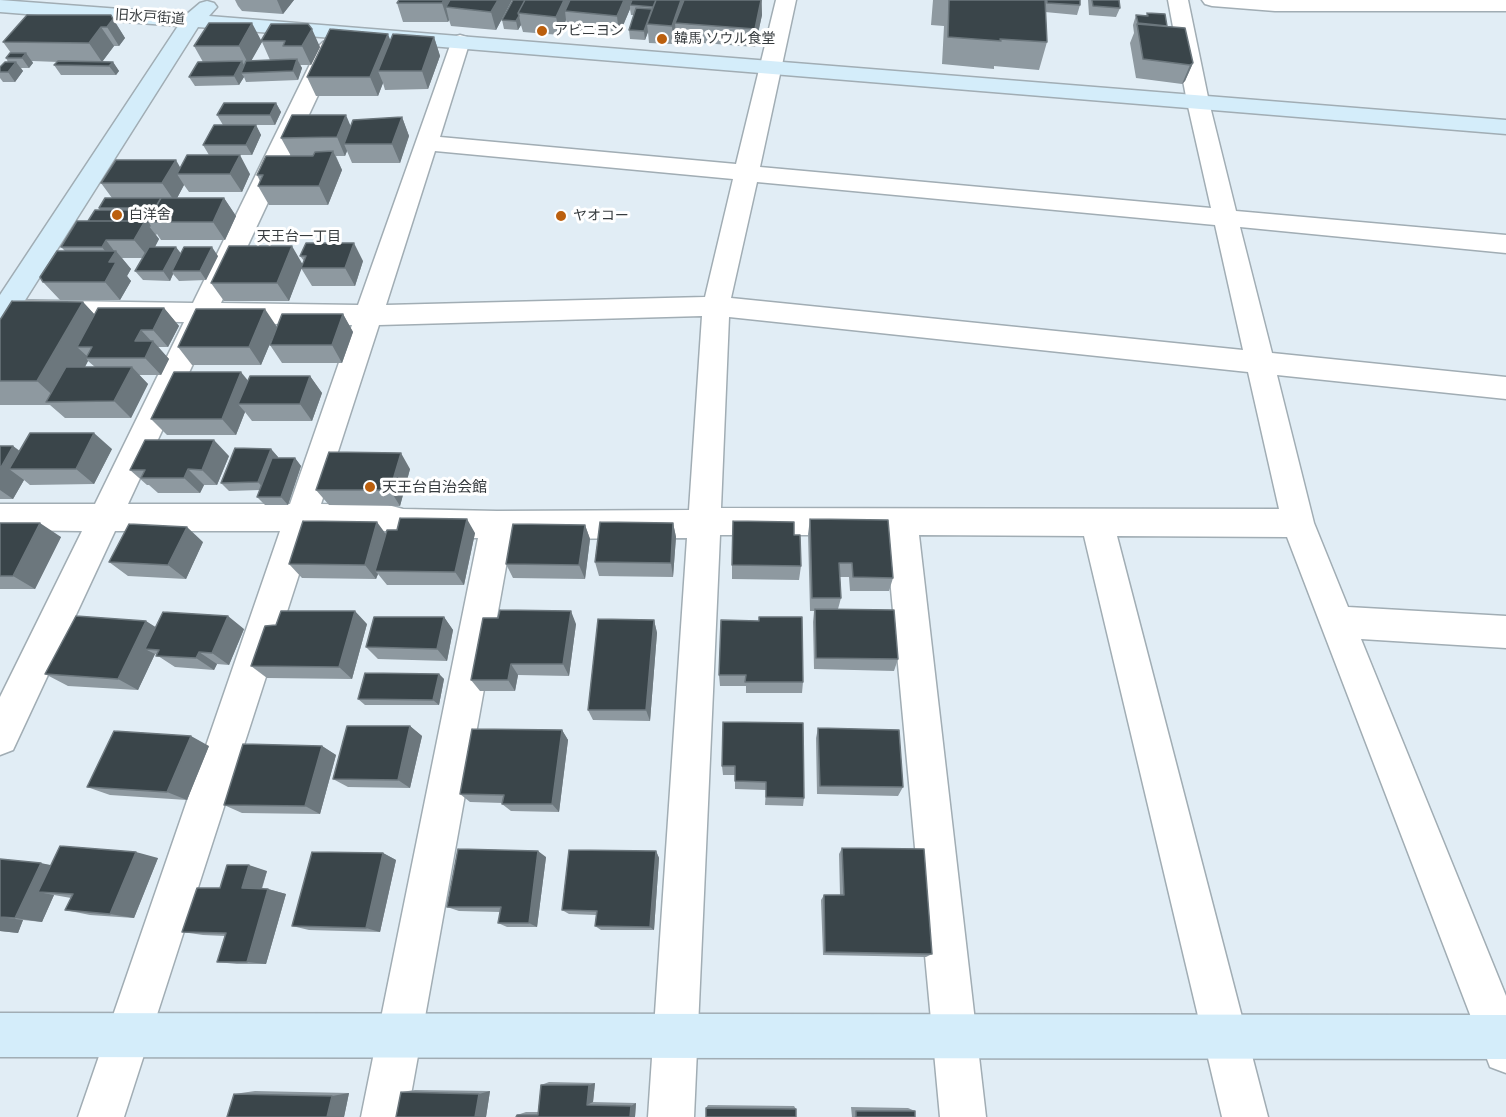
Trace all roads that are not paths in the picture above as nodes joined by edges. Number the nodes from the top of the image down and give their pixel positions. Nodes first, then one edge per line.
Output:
1 (213, 0) edge
2 (786, 0) edge
3 (1178, 0) edge
4 (1212, 0) edge
5 (1506, 4) edge
6 (0, 6) edge
7 (188, 10) edge
8 (337, 31) junction
9 (460, 41) junction
10 (771, 66) junction
11 (1198, 102) junction
12 (1506, 127) edge
13 (426, 143) junction
14 (747, 173) junction
15 (1225, 217) junction
16 (1506, 244) edge
17 (716, 306) junction
18 (1, 312) edge
19 (203, 312) junction
20 (369, 315) junction
21 (1259, 363) junction
22 (1506, 388) edge
23 (105, 516) junction
24 (0, 517) edge
25 (301, 518) junction
26 (705, 521) junction
27 (901, 521) junction
28 (1097, 521) junction
29 (1298, 523) junction
30 (497, 525) junction
31 (1335, 622) junction
32 (1506, 632) edge
33 (0, 737) edge
34 (0, 1035) edge
35 (128, 1035) junction
36 (399, 1036) junction
37 (675, 1036) junction
38 (1225, 1036) junction
39 (955, 1037) junction
40 (1504, 1042) edge
41 (101, 1117) edge
42 (384, 1117) edge
43 (671, 1117) edge
44 (963, 1117) edge
45 (1245, 1117) edge

1 - 7 street
2 - 10 street
3 - 11 street
4 - 5 street
6 - 7 street, 旧水戸街道
7 - 8 street, 旧水戸街道
7 - 18 street
8 - 9 street, 旧水戸街道
8 - 19 street
9 - 10 street, 旧水戸街道
9 - 13 street
10 - 11 street, 旧水戸街道
10 - 14 street
11 - 12 street, 旧水戸街道
11 - 15 street
13 - 14 street
13 - 20 street
14 - 15 street
14 - 17 street
15 - 16 street
15 - 21 street
17 - 20 street
17 - 21 street
17 - 26 street
18 - 19 street
19 - 20 street
19 - 23 street
20 - 25 street
21 - 22 street
21 - 29 street
23 - 24 street
23 - 25 street
23 - 33 street
25 - 30 street
25 - 35 street
26 - 27 street
26 - 30 street
26 - 37 street
27 - 28 street
27 - 39 street
28 - 29 street
28 - 38 street
29 - 31 street
30 - 36 street
31 - 32 street
31 - 40 street
34 - 35 street
35 - 36 street
35 - 41 street
36 - 37 street
36 - 42 street
37 - 39 street
37 - 43 street
38 - 39 street
38 - 40 street
38 - 45 street
39 - 44 street

